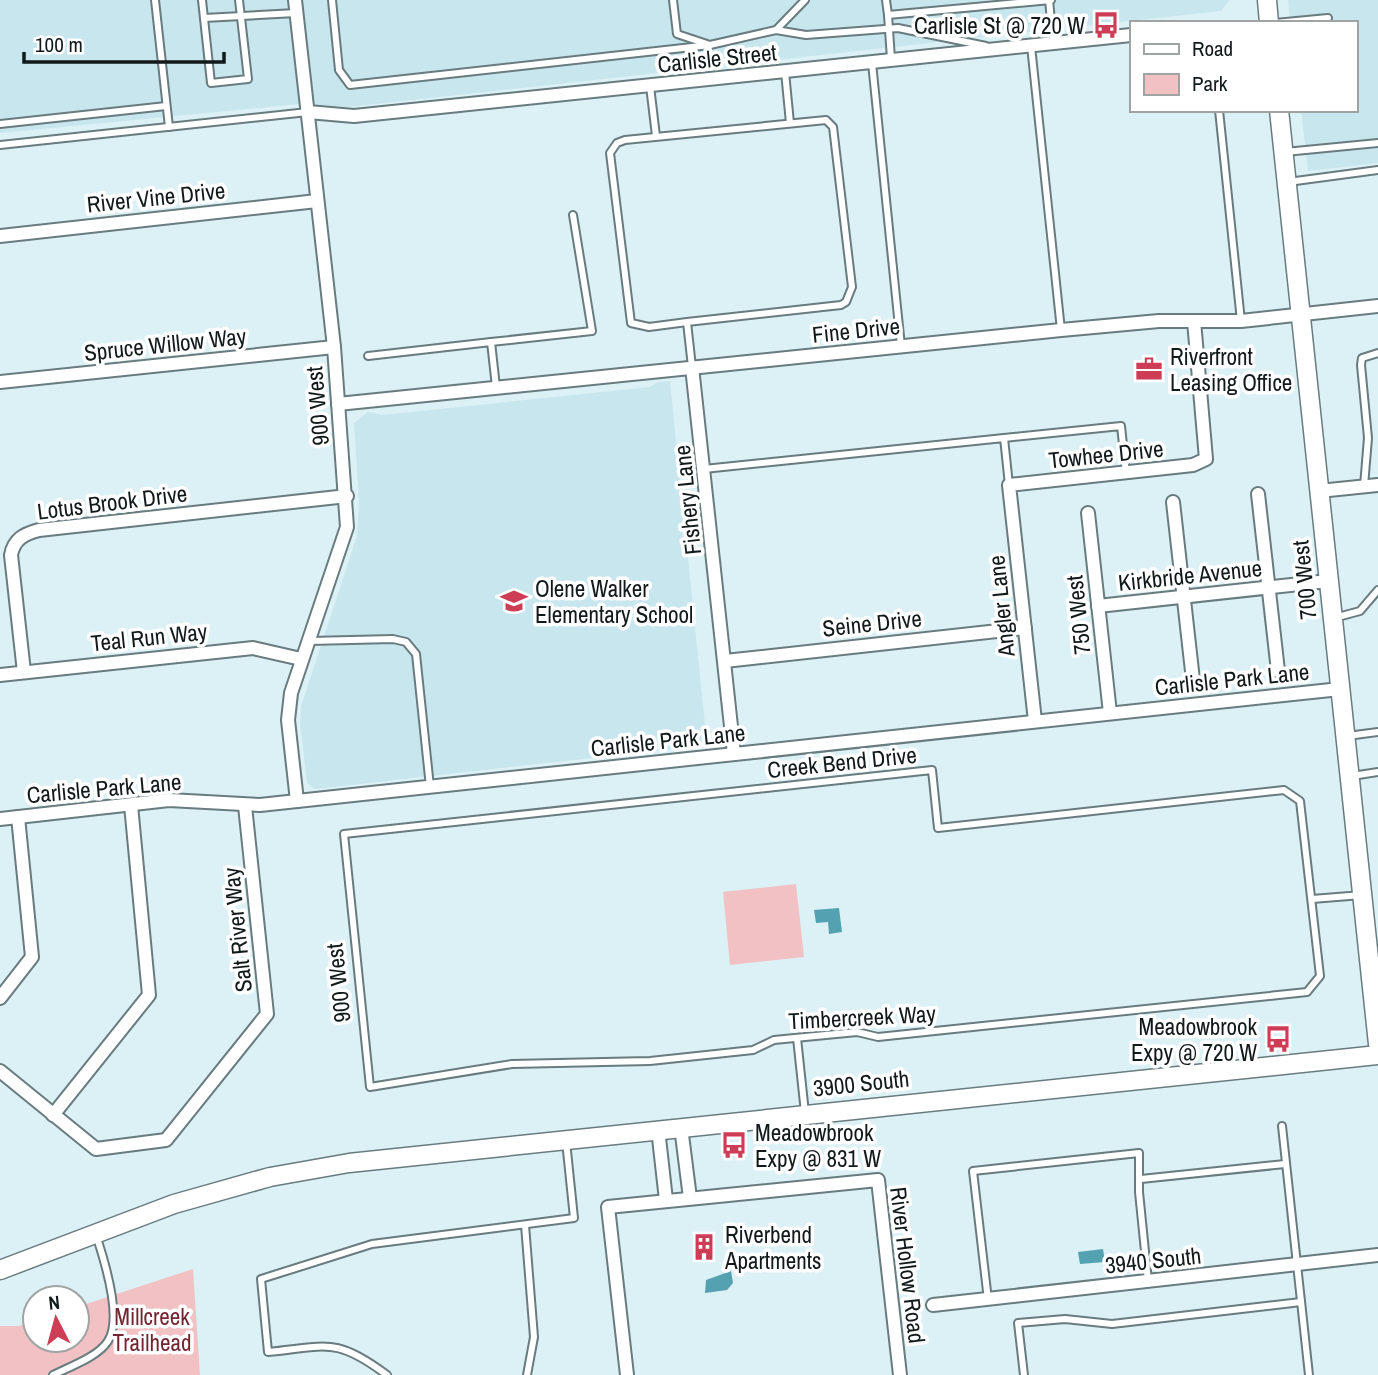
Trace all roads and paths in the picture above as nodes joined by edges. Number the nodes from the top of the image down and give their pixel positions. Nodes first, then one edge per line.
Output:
1 (155, 0) edge
2 (202, 0) edge
3 (239, 0) edge
4 (332, 0) edge
5 (673, 0) edge
6 (805, 0) edge
7 (886, 0) edge
8 (1050, 0) edge
9 (1267, 0) edge
10 (296, 7) edge
11 (241, 14) junction
12 (888, 15) junction
13 (204, 18) junction
14 (1328, 18) dead end
15 (1269, 21) edge
16 (1297, 21) edge
17 (888, 28) junction
18 (776, 30) junction
19 (1130, 35) edge
20 (1053, 42) junction
21 (710, 45) junction
22 (1031, 45) junction
23 (999, 48) junction
24 (891, 59) junction
25 (872, 61) junction
26 (785, 72) junction
27 (650, 86) junction
28 (166, 106) junction
29 (308, 112) junction
30 (1219, 112) edge
31 (1279, 112) edge
32 (790, 123) junction
33 (0, 124) edge
34 (169, 127) junction
35 (656, 136) junction
36 (1378, 143) edge
37 (0, 145) edge
38 (1283, 152) junction
39 (1378, 170) edge
40 (1286, 182) junction
41 (317, 201) junction
42 (573, 215) dead end
43 (0, 236) edge
44 (1378, 306) edge
45 (1300, 315) junction
46 (1194, 321) junction
47 (1241, 321) junction
48 (688, 322) junction
49 (1061, 330) junction
50 (491, 342) junction
51 (901, 346) junction
52 (334, 347) junction
53 (1378, 353) edge
54 (368, 356) dead end
55 (692, 367) junction
56 (0, 382) edge
57 (496, 387) junction
58 (338, 404) junction
59 (1004, 438) junction
60 (705, 469) junction
61 (1126, 473) junction
62 (1009, 485) junction
63 (1378, 485) edge
64 (1364, 486) junction
65 (1319, 491) junction
66 (1258, 494) dead end
67 (347, 496) junction
68 (1173, 502) dead end
69 (1088, 513) dead end
70 (1328, 581) junction
71 (1269, 587) junction
72 (1378, 590) edge
73 (1184, 596) junction
74 (1098, 606) junction
75 (1332, 618) junction
76 (1025, 628) junction
77 (308, 641) junction
78 (301, 659) junction
79 (725, 661) junction
80 (1278, 671) dead end
81 (23, 672) junction
82 (0, 675) edge
83 (1193, 680) dead end
84 (1340, 689) junction
85 (1110, 713) junction
86 (1035, 721) junction
87 (1378, 733) edge
88 (1345, 736) junction
89 (734, 754) junction
90 (1378, 772) edge
91 (1349, 776) junction
92 (430, 787) junction
93 (297, 802) junction
94 (131, 805) junction
95 (245, 806) junction
96 (18, 817) junction
97 (0, 819) edge
98 (344, 834) joint
99 (1362, 895) junction
100 (1312, 900) junction
101 (0, 998) edge
102 (797, 1038) junction
103 (1378, 1044) edge
104 (1378, 1055) edge
105 (0, 1071) edge
106 (370, 1087) joint
107 (806, 1114) junction
108 (53, 1115) junction
109 (1282, 1126) dead end
110 (681, 1127) junction
111 (658, 1129) junction
112 (565, 1139) junction
113 (1285, 1164) junction
114 (1141, 1179) junction
115 (690, 1198) junction
116 (666, 1200) junction
117 (525, 1225) junction
118 (95, 1233) junction
119 (1378, 1255) edge
120 (1296, 1265) junction
121 (0, 1270) edge
122 (1148, 1282) junction
123 (988, 1300) junction
124 (1301, 1302) junction
125 (933, 1305) dead end
126 (53, 1375) edge
127 (387, 1375) edge
128 (527, 1375) edge
129 (627, 1375) edge
130 (900, 1375) edge
131 (1024, 1375) edge
132 (1309, 1375) edge

1 - 28 lane
2 - 13 lane
3 - 11 lane
4 - 21 lane
5 - 21 lane
6 - 18 lane
7 - 12 lane
8 - 12 lane
8 - 20 lane
9 - 15 main road
10 - 11 lane
10 - 29 street, 900 West
11 - 13 lane
11 - 13 lane
12 - 17 lane
14 - 16 lane
17 - 18 lane
17 - 23 lane
17 - 24 lane
18 - 21 lane
19 - 20 street, Carlisle Street
20 - 22 street, Carlisle Street
22 - 23 street, Carlisle Street
22 - 49 lane
23 - 24 street, Carlisle Street
24 - 25 street, Carlisle Street
25 - 26 street, Carlisle Street
25 - 51 lane
26 - 27 street, Carlisle Street
26 - 32 lane
27 - 29 street, Carlisle Street
27 - 35 lane
28 - 33 lane
28 - 34 lane
29 - 34 lane
29 - 41 street, 900 West
30 - 47 lane
31 - 38 main road, 700 West
32 - 35 lane
32 - 48 lane
34 - 37 lane
35 - 48 lane
36 - 38 lane
38 - 40 main road, 700 West
39 - 40 lane
40 - 45 main road, 700 West
41 - 43 street, River Vine Drive
41 - 52 street, 900 West
42 - 50 lane
44 - 45 street, Fine Drive
45 - 47 street, Fine Drive
45 - 65 main road, 700 West
46 - 47 street, Fine Drive
46 - 49 street, Fine Drive
46 - 61 street, Towhee Drive
48 - 55 lane
49 - 51 street, Fine Drive
50 - 54 lane
50 - 57 lane
51 - 55 street, Fine Drive
52 - 56 street, Spruce Willow Way
52 - 58 street, 900 West
53 - 64 lane
55 - 57 street, Fine Drive
55 - 60 street, Fishery Lane
57 - 58 street, Fine Drive
58 - 67 street, 900 West
59 - 60 lane
59 - 61 lane
59 - 62 lane
60 - 79 street, Fishery Lane
61 - 62 street, Towhee Drive
62 - 76 street, Angler Lane
63 - 64 street
64 - 65 street
65 - 70 main road, 700 West
66 - 71 street
67 - 77 street, 900 West
67 - 81 street, Lotus Brook Drive
68 - 73 street
69 - 74 street, 750 West
70 - 71 street, Kirkbride Avenue
70 - 75 main road, 700 West
71 - 73 street, Kirkbride Avenue
71 - 80 street
72 - 75 lane
73 - 74 street, Kirkbride Avenue
73 - 83 street
74 - 85 street, 750 West
75 - 84 main road, 700 West
76 - 79 street, Seine Drive
76 - 86 street, Angler Lane
77 - 78 street, 900 West
77 - 92 lane
78 - 81 street, Teal Run Way
78 - 93 street, 900 West
79 - 89 street, Fishery Lane
81 - 82 street, Teal Run Way
84 - 85 street, Carlisle Park Lane
84 - 88 main road, 700 West
85 - 86 street, Carlisle Park Lane
86 - 89 street, Carlisle Park Lane
87 - 88 lane
88 - 91 main road, 700 West
89 - 92 street, Carlisle Park Lane
90 - 91 lane
91 - 99 main road, 700 West
92 - 93 street, Carlisle Park Lane
93 - 95 street, Carlisle Park Lane
94 - 95 street, Carlisle Park Lane
94 - 96 street, Carlisle Park Lane
94 - 108 street
95 - 108 street, Salt River Way
96 - 97 street, Carlisle Park Lane
96 - 101 street
98 - 100 lane, Creek Bend Drive
98 - 106 lane, 900 West
99 - 100 lane
99 - 103 main road, 700 West
100 - 102 lane, Timbercreek Way
102 - 106 lane, Timbercreek Way
102 - 107 lane
104 - 107 main road, 3900 South
105 - 108 street
107 - 110 main road, 3900 South
109 - 113 lane
110 - 111 main road, 3900 South
110 - 115 street
111 - 112 main road, 3900 South
111 - 116 street
112 - 117 lane
112 - 118 main road, 3900 South
113 - 114 lane
113 - 120 lane
114 - 122 lane
114 - 123 lane
115 - 116 street, River Hollow Road
115 - 130 street, River Hollow Road
116 - 129 street, River Hollow Road
117 - 127 lane
117 - 128 lane
118 - 121 main road, 3900 South
118 - 126 lane
119 - 120 street, 3940 South
120 - 122 street, 3940 South
120 - 124 lane
122 - 123 street, 3940 South
123 - 125 street, 3940 South
124 - 131 lane
124 - 132 lane

